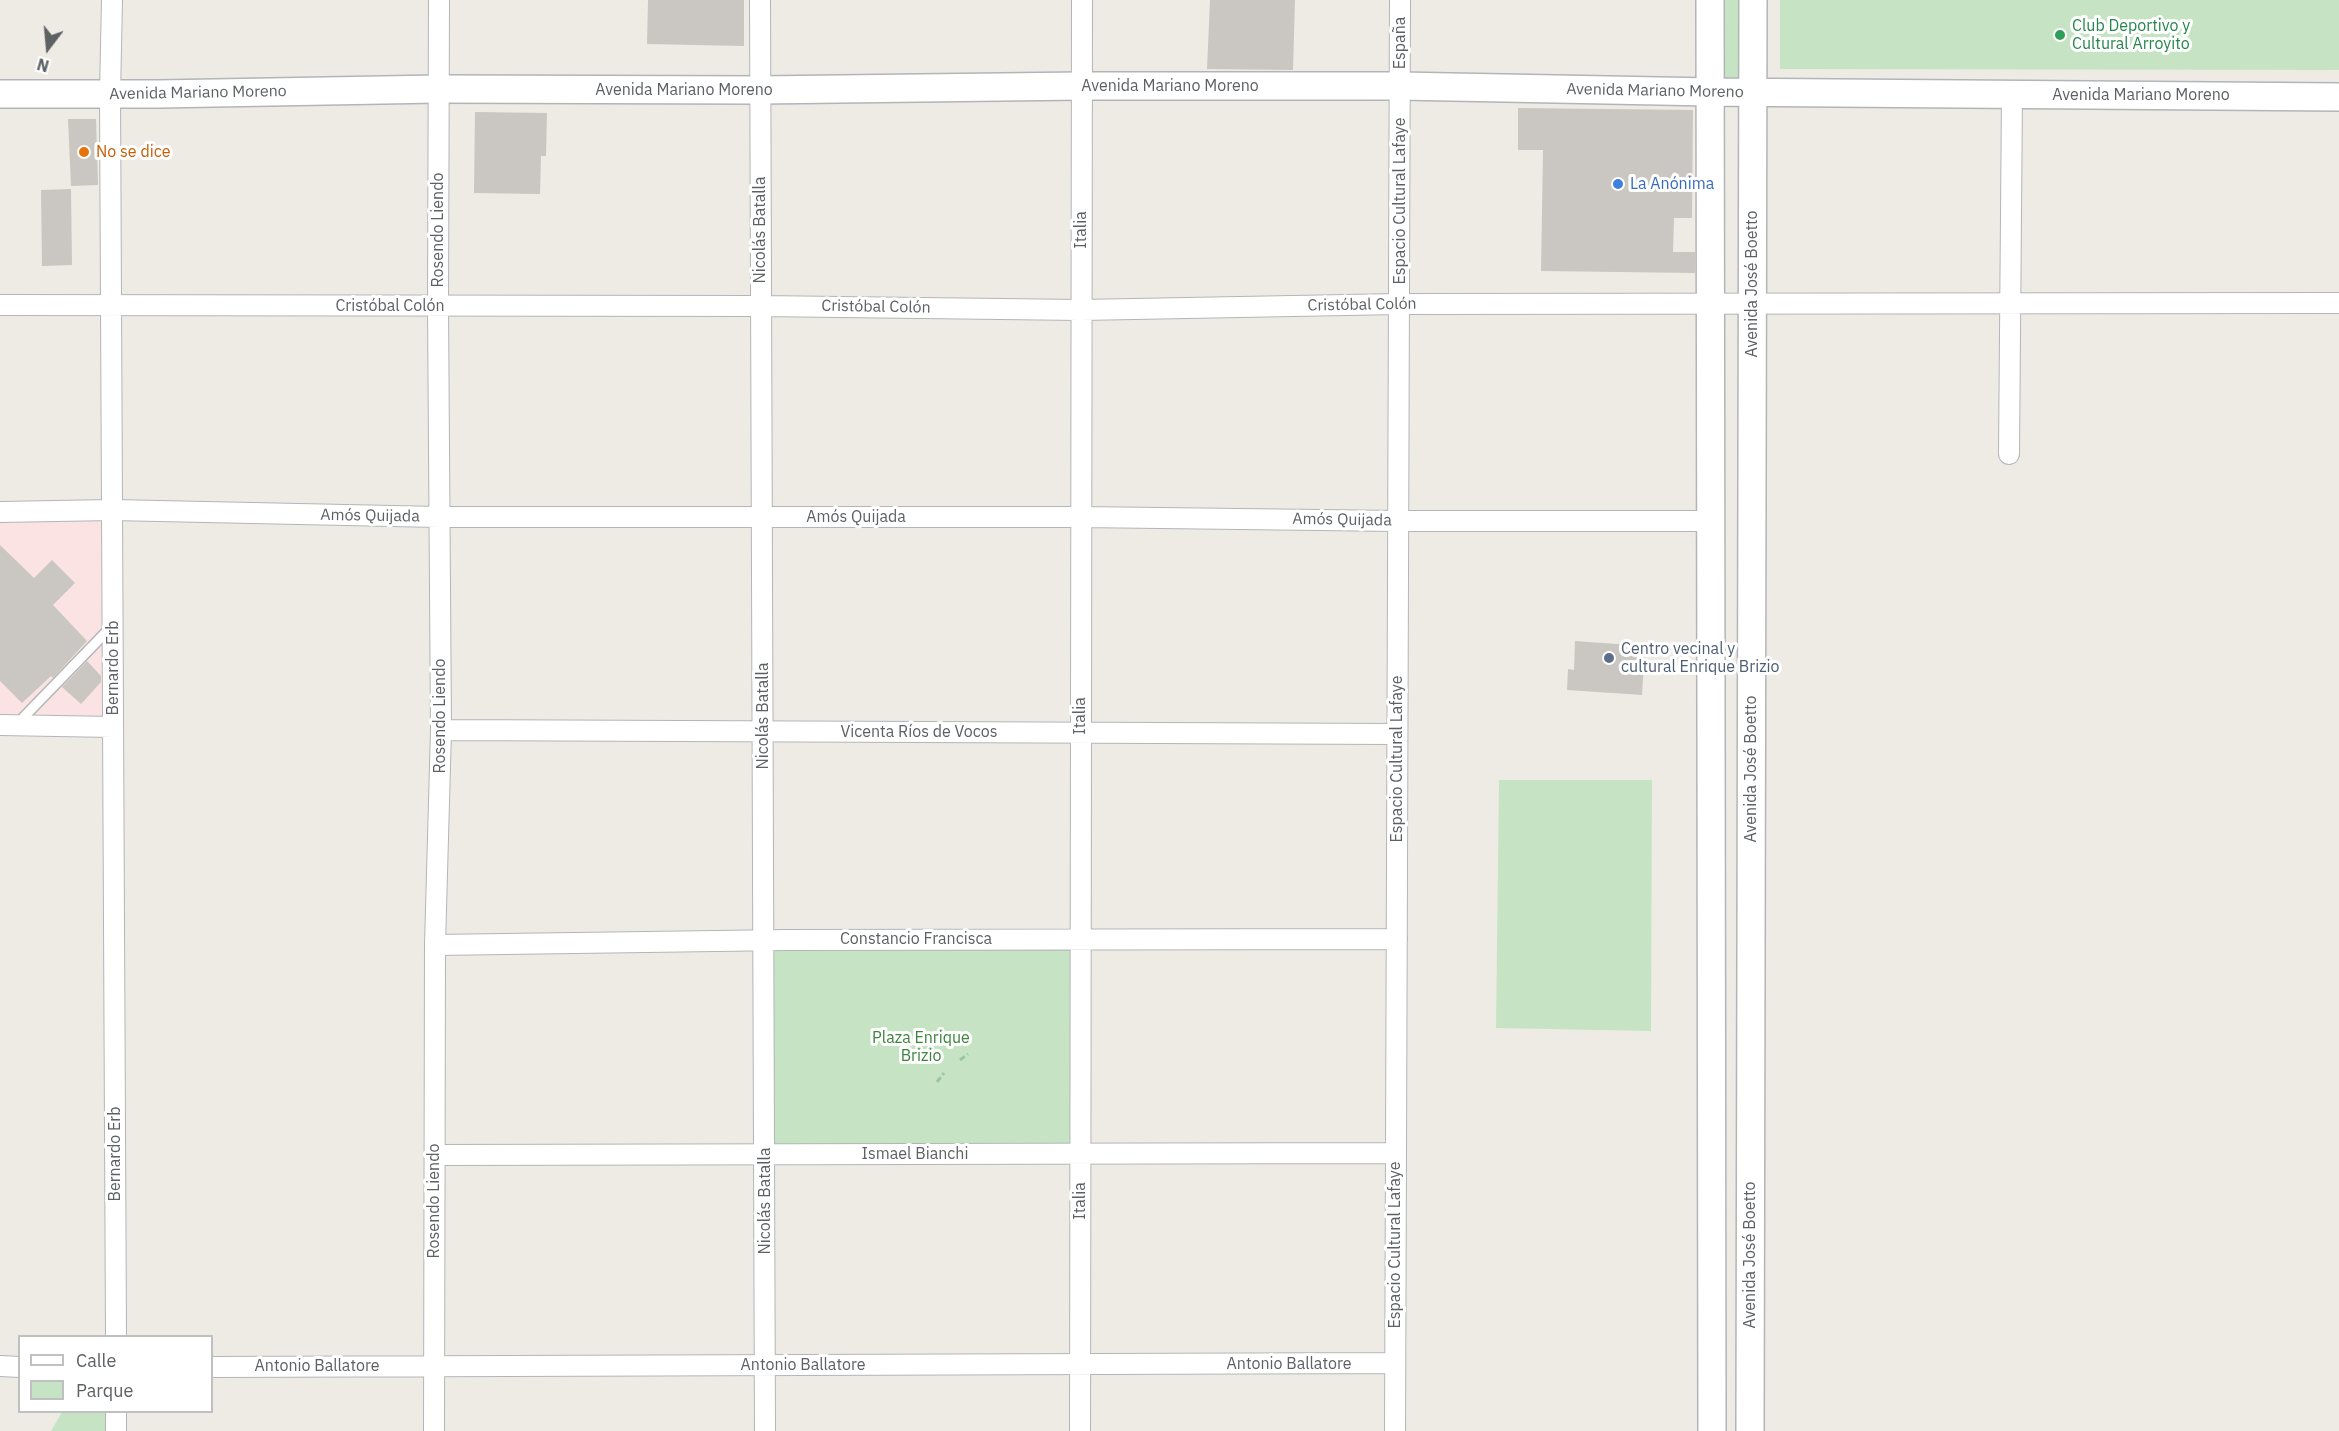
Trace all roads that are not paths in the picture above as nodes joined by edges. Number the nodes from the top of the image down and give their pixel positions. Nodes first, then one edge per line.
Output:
1 (112, 0) edge
2 (439, 0) edge
3 (760, 0) edge
4 (1082, 0) edge
5 (1400, 0) edge
6 (1710, 0) edge
7 (1753, 0) edge
8 (1081, 86) junction
9 (1400, 86) junction
10 (438, 89) junction
11 (760, 90) junction
12 (1711, 92) junction
13 (1753, 92) junction
14 (0, 94) edge
15 (110, 94) junction
16 (2012, 94) junction
17 (2339, 97) edge
18 (2010, 303) junction
19 (2339, 303) edge
20 (1399, 304) junction
21 (1711, 304) junction
22 (1752, 304) junction
23 (0, 305) edge
24 (111, 305) junction
25 (438, 306) junction
26 (760, 306) junction
27 (1081, 310) junction
28 (2009, 454) dead end
29 (112, 510) junction
30 (0, 512) edge
31 (439, 517) junction
32 (762, 517) junction
33 (1081, 517) junction
34 (1398, 521) junction
35 (1711, 521) junction
36 (113, 625) junction
37 (7, 725) edge
38 (113, 727) junction
39 (441, 730) junction
40 (763, 732) junction
41 (1080, 733) junction
42 (1397, 734) junction
43 (1079, 939) junction
44 (1396, 939) junction
45 (762, 940) junction
46 (435, 945) junction
47 (1396, 1153) junction
48 (1080, 1154) junction
49 (434, 1155) junction
50 (765, 1155) junction
51 (116, 1335) edge
52 (1395, 1363) junction
53 (1080, 1364) junction
54 (434, 1365) junction
55 (765, 1365) junction
56 (0, 1366) edge
57 (18, 1366) edge
58 (213, 1367) edge
59 (116, 1413) edge
60 (116, 1431) edge
61 (434, 1431) edge
62 (765, 1431) edge
63 (1080, 1431) edge
64 (1395, 1431) edge
65 (1712, 1431) edge
66 (1750, 1431) edge

1 - 15 street, Bernardo Erb
2 - 10 street, Rosendo Liendo
3 - 11 street, Nicolás Batalla
4 - 8 street, Italia
5 - 9 street, España
6 - 12 main road
7 - 13 main road, Avenida José Boetto
8 - 9 main road, Avenida Mariano Moreno
8 - 11 main road, Avenida Mariano Moreno
8 - 27 street, Italia
9 - 12 main road, Avenida Mariano Moreno
9 - 20 street, Espacio Cultural Lafaye
10 - 11 main road, Avenida Mariano Moreno
10 - 15 main road, Avenida Mariano Moreno
10 - 25 street, Rosendo Liendo
11 - 26 street, Nicolás Batalla
12 - 13 main road, Avenida Mariano Moreno
12 - 21 main road
13 - 16 main road, Avenida Mariano Moreno
13 - 22 main road, Avenida José Boetto
14 - 15 main road, Avenida Mariano Moreno
15 - 24 street, Bernardo Erb
16 - 17 main road, Avenida Mariano Moreno
16 - 18 street
18 - 19 street, Cristóbal Colón
18 - 22 street, Cristóbal Colón
18 - 28 street
20 - 21 street, Cristóbal Colón
20 - 27 street, Cristóbal Colón
20 - 34 street, Espacio Cultural Lafaye
21 - 22 street, Cristóbal Colón
21 - 35 main road
22 - 66 main road, Avenida José Boetto
23 - 24 street, Cristóbal Colón
24 - 25 street, Cristóbal Colón
24 - 29 street, Bernardo Erb
25 - 26 street, Cristóbal Colón
25 - 31 street, Rosendo Liendo
26 - 27 street, Cristóbal Colón
26 - 32 street, Nicolás Batalla
27 - 33 street, Italia
29 - 30 street, Amós Quijada
29 - 31 street, Amós Quijada
29 - 36 street, Bernardo Erb
31 - 32 street, Amós Quijada
31 - 39 street, Rosendo Liendo
32 - 33 street, Amós Quijada
32 - 40 street, Nicolás Batalla
33 - 34 street, Amós Quijada
33 - 41 street, Italia
34 - 35 street, Amós Quijada
34 - 42 street, Espacio Cultural Lafaye
35 - 65 main road
36 - 37 lane
36 - 38 street, Bernardo Erb
37 - 38 street
38 - 51 street, Bernardo Erb
39 - 40 street, Vicenta Ríos de Vocos
39 - 46 street, Rosendo Liendo
40 - 41 street, Vicenta Ríos de Vocos
40 - 45 street, Nicolás Batalla
41 - 42 street, Vicenta Ríos de Vocos
41 - 43 street, Italia
42 - 44 street, Espacio Cultural Lafaye
43 - 44 street, Constancio Francisca
43 - 45 street, Constancio Francisca
43 - 48 street, Italia
44 - 47 street, Espacio Cultural Lafaye
45 - 46 street, Constancio Francisca
45 - 50 street, Nicolás Batalla
46 - 49 street, Rosendo Liendo
47 - 48 street, Ismael Bianchi
47 - 52 street, Espacio Cultural Lafaye
48 - 50 street, Ismael Bianchi
48 - 53 street, Italia
49 - 50 street, Ismael Bianchi
49 - 54 street, Rosendo Liendo
50 - 55 street, Nicolás Batalla
52 - 53 street, Antonio Ballatore
52 - 64 street, Espacio Cultural Lafaye
53 - 55 street, Antonio Ballatore
53 - 63 street, Italia
54 - 55 street, Antonio Ballatore
54 - 58 street, Antonio Ballatore
54 - 61 street, Rosendo Liendo
55 - 62 street, Nicolás Batalla
56 - 57 street
59 - 60 street

